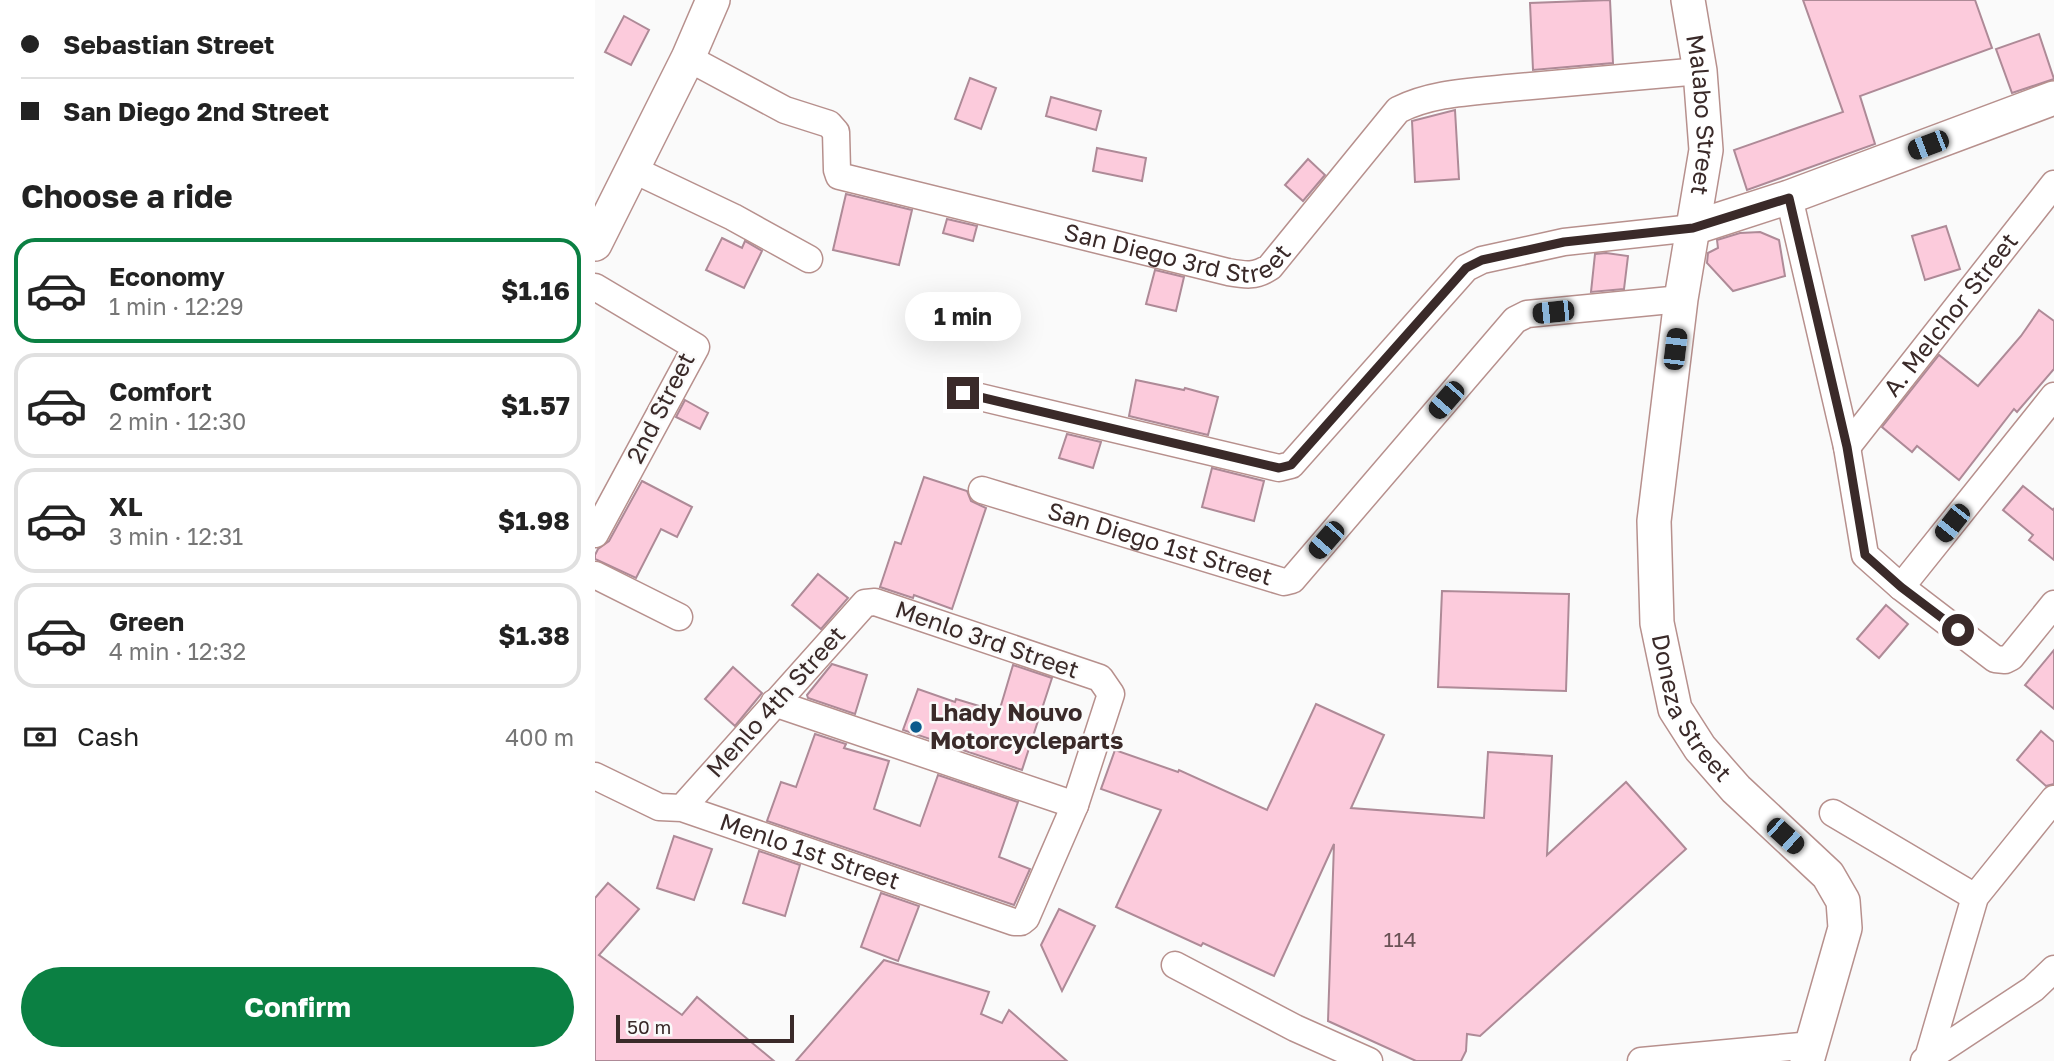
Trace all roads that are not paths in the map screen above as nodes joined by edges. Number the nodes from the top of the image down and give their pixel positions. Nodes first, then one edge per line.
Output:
1 (713, 0) edge
2 (1688, 0) edge
3 (688, 58) junction
4 (1700, 71) junction
5 (2054, 99) edge
6 (632, 169) junction
7 (2054, 184) edge
8 (1789, 198) junction
9 (1693, 228) junction
10 (595, 244) edge
11 (809, 259) dead end
12 (595, 287) edge
13 (1681, 299) junction
14 (963, 393) dead end
15 (2054, 396) edge
16 (1847, 447) junction
17 (982, 490) dead end
18 (595, 534) edge
19 (595, 575) edge
20 (1901, 587) junction
21 (875, 602) joint
22 (2054, 604) edge
23 (679, 617) dead end
24 (774, 703) junction
25 (595, 776) edge
26 (2054, 799) edge
27 (1075, 805) junction
28 (682, 808) junction
29 (1833, 813) dead end
30 (1975, 897) junction
31 (1175, 965) dead end
32 (2054, 969) edge
33 (1810, 1053) edge
34 (1926, 1060) edge
35 (1369, 1061) edge
36 (1641, 1061) edge

1 - 3 street
2 - 4 street, Malabo Street
3 - 4 street, San Diego 3rd Street
3 - 6 street
4 - 9 street, Malabo Street
5 - 8 street
6 - 10 street
6 - 11 street
7 - 16 street, A. Melchor Street
8 - 9 street
8 - 16 street
9 - 13 street, Malabo Street
9 - 14 street
12 - 18 street, 2nd Street
13 - 17 street, San Diego 1st Street
13 - 33 street, Doneza Street
15 - 20 street
16 - 20 street
19 - 23 street
20 - 22 street
21 - 24 street, Menlo 4th Street
21 - 27 street, Menlo 3rd Street
24 - 27 street
24 - 28 street, Menlo 4th Street
25 - 28 street, Menlo 1st Street
26 - 30 street
27 - 28 street, Menlo 1st Street
29 - 30 street
30 - 34 street
31 - 35 street
32 - 34 street
33 - 36 street

